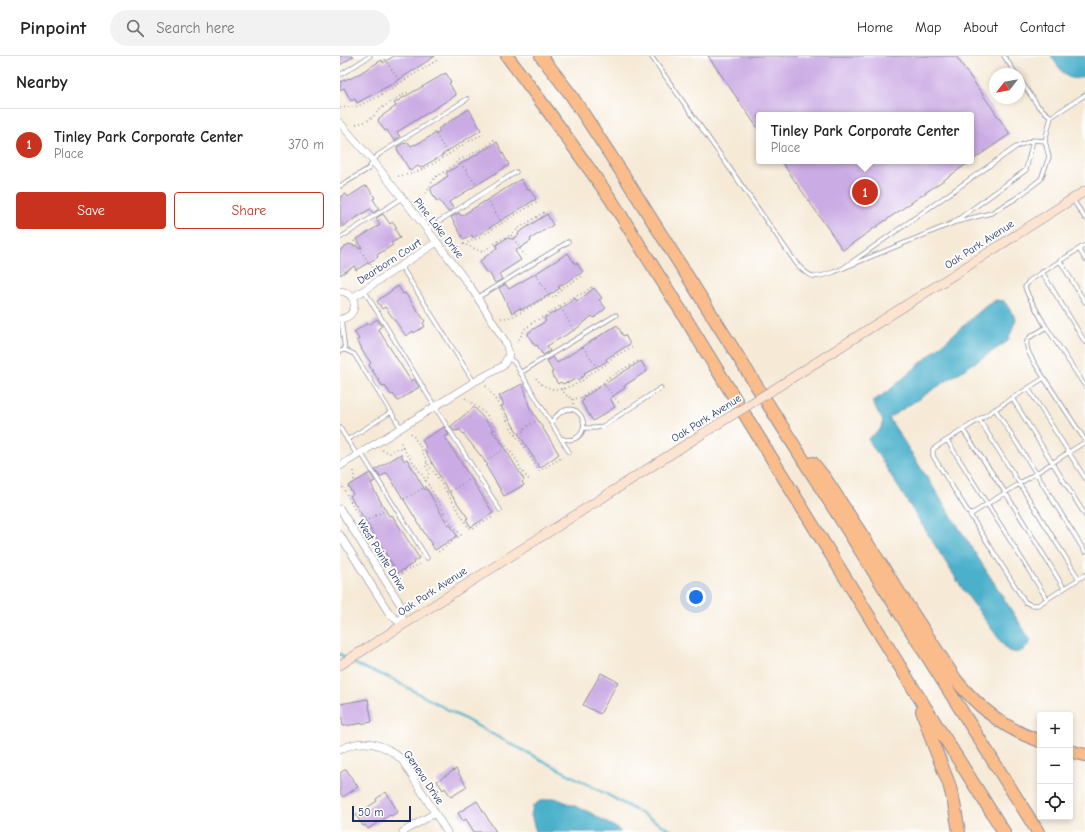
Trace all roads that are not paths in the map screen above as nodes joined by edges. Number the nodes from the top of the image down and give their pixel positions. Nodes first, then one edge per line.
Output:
1 (370, 56) edge
2 (507, 56) edge
3 (542, 56) edge
4 (651, 56) edge
5 (1004, 56) edge
6 (1012, 68) edge
7 (340, 75) edge
8 (1025, 87) edge
9 (1085, 95) edge
10 (467, 99) dead end
11 (1051, 117) junction
12 (341, 125) edge
13 (1033, 140) junction
14 (1046, 141) junction
15 (373, 161) junction
16 (516, 172) dead end
17 (340, 186) edge
18 (1085, 191) edge
19 (402, 198) junction
20 (1073, 199) junction
21 (1085, 218) edge
22 (953, 223) junction
23 (427, 230) junction
24 (340, 238) edge
25 (437, 242) junction
26 (568, 242) dead end
27 (1085, 245) edge
28 (1079, 249) junction
29 (1085, 259) edge
30 (1060, 261) junction
31 (401, 266) junction
32 (842, 269) junction
33 (1042, 272) junction
34 (364, 290) junction
35 (340, 292) edge
36 (352, 298) junction
37 (477, 298) junction
38 (1085, 302) edge
39 (616, 315) dead end
40 (341, 319) edge
41 (1045, 325) junction
42 (1085, 342) edge
43 (345, 350) junction
44 (340, 351) edge
45 (508, 356) junction
46 (520, 373) junction
47 (1044, 378) junction
48 (474, 382) junction
49 (1085, 386) edge
50 (661, 388) dead end
51 (1028, 388) junction
52 (1012, 398) junction
53 (435, 407) junction
54 (995, 409) junction
55 (772, 410) junction
56 (391, 412) junction
57 (979, 419) junction
58 (551, 423) junction
59 (340, 428) edge
60 (401, 428) junction
61 (583, 428) junction
62 (962, 430) junction
63 (560, 438) junction
64 (347, 440) junction
65 (947, 440) junction
66 (1085, 441) edge
67 (568, 452) dead end
68 (1069, 452) junction
69 (359, 454) junction
70 (1053, 462) junction
71 (340, 466) edge
72 (1036, 473) junction
73 (1085, 478) edge
74 (1019, 484) junction
75 (1005, 492) junction
76 (987, 504) junction
77 (340, 509) edge
78 (500, 510) dead end
79 (970, 515) junction
80 (1085, 515) edge
81 (340, 535) edge
82 (1085, 552) edge
83 (427, 558) dead end
84 (1085, 575) edge
85 (1079, 579) junction
86 (1064, 588) junction
87 (1047, 599) junction
88 (402, 625) junction
89 (340, 665) edge
90 (915, 691) junction
91 (1037, 740) edge
92 (340, 750) edge
93 (1073, 752) edge
94 (1085, 755) edge
95 (435, 812) junction
96 (403, 832) edge
97 (447, 832) edge
98 (959, 832) edge
99 (1004, 832) edge
100 (1038, 832) edge

1 - 7 lane
2 - 90 highway
3 - 55 highway
4 - 32 lane
5 - 6 lane
8 - 11 lane
9 - 11 lane
10 - 15 lane
11 - 14 lane
12 - 15 street, Pine Lake Drive
13 - 14 lane
13 - 22 lane
13 - 32 lane
14 - 22 lane
15 - 17 lane
15 - 19 street, Pine Lake Drive
16 - 23 lane
18 - 20 street, Oak Park Avenue
19 - 23 street, Pine Lake Drive
19 - 24 lane
20 - 21 lane
20 - 88 street, Oak Park Avenue, bridge
22 - 32 lane
23 - 25 street, Pine Lake Drive
25 - 31 street, Dearborn Court
25 - 37 street, Pine Lake Drive
26 - 37 lane
27 - 28 lane
28 - 29 lane
28 - 30 lane
30 - 33 lane
30 - 38 lane
31 - 34 street, Dearborn Court
31 - 48 lane
33 - 41 lane
33 - 42 lane
34 - 36 street, Dearborn Court
34 - 53 lane
35 - 36 street, Dearborn Court
36 - 40 street, Dearborn Court
37 - 45 street, Pine Lake Drive
39 - 46 lane
40 - 43 lane
41 - 47 lane
41 - 49 lane
43 - 44 lane
43 - 56 lane
45 - 46 lane
45 - 48 street
46 - 58 lane
47 - 51 lane
47 - 66 lane
48 - 53 street
50 - 61 lane
51 - 52 lane
51 - 68 lane
52 - 54 lane
52 - 70 lane
53 - 60 street
53 - 78 lane
54 - 57 lane
54 - 72 lane
55 - 91 highway
55 - 100 highway
56 - 60 lane
56 - 64 lane
57 - 62 lane
57 - 74 lane
58 - 61 lane
58 - 63 lane
59 - 64 lane
60 - 69 street
61 - 63 lane
62 - 65 lane
62 - 75 lane
63 - 67 lane
64 - 69 lane
65 - 76 lane
65 - 79 lane
66 - 68 lane
68 - 70 lane
68 - 73 lane
69 - 71 street
69 - 83 lane
70 - 72 lane
70 - 80 lane
72 - 74 lane
72 - 82 lane
74 - 75 lane
74 - 85 lane
75 - 76 lane
75 - 86 lane
76 - 79 lane
76 - 87 lane
77 - 88 street, West Pointe Drive
79 - 87 lane
81 - 88 street
84 - 85 lane
85 - 86 lane
86 - 87 lane
88 - 89 street, Oak Park Avenue
90 - 98 highway
90 - 99 highway
92 - 95 street, Geneva Drive
93 - 94 highway
95 - 96 street
95 - 97 street, Geneva Drive

